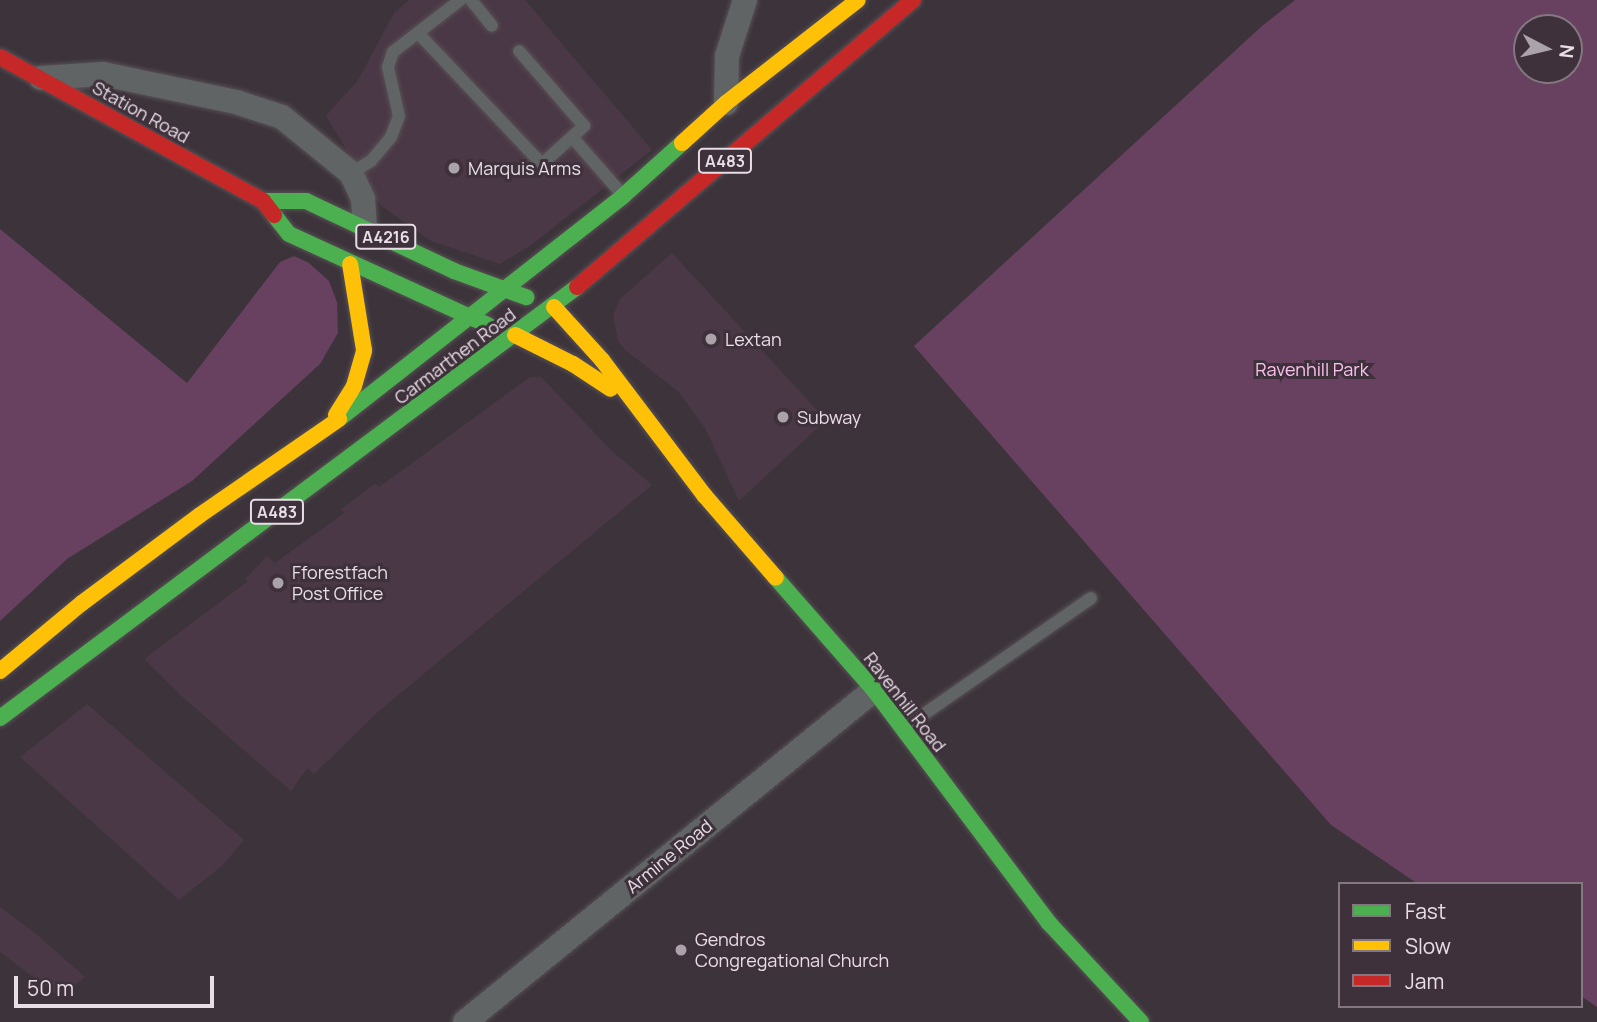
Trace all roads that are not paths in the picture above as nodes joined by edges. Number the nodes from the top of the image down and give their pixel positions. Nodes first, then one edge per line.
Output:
1 (460, 0) edge
2 (471, 0) edge
3 (745, 0) edge
4 (858, 0) edge
5 (913, 0) edge
6 (492, 26) dead end
7 (418, 33) junction
8 (519, 51) dead end
9 (0, 57) edge
10 (39, 78) junction
11 (726, 103) junction
12 (572, 137) junction
13 (351, 173) junction
14 (623, 196) junction
15 (263, 201) junction
16 (365, 227) junction
17 (350, 264) junction
18 (507, 289) junction
19 (554, 307) junction
20 (469, 318) junction
21 (515, 335) junction
22 (637, 408) junction
23 (329, 426) junction
24 (1091, 598) dead end
25 (0, 671) edge
26 (874, 690) junction
27 (0, 718) edge
28 (904, 729) junction
29 (465, 1022) edge
30 (1141, 1022) edge

1 - 7 lane
2 - 6 lane
3 - 11 street
4 - 11 main road, Carmarthen Road / A483
5 - 19 main road, Carmarthen Road / A483
7 - 12 lane
7 - 13 lane
8 - 12 lane
9 - 10 main road, Station Road / A4216
10 - 13 street
10 - 15 main road, Station Road / A4216
11 - 14 main road, Carmarthen Road / A483
12 - 14 lane
13 - 16 street
14 - 18 main road, Carmarthen Road / A483
15 - 16 main road, Station Road / A4216
15 - 17 main road, Station Road / A4216
16 - 18 main road, Station Road / A4216
17 - 20 main road, Station Road / A4216
17 - 23 main road
18 - 19 main road, Station Road
18 - 20 main road, Carmarthen Road / A483
19 - 21 main road, Carmarthen Road / A483
19 - 22 main road, Ravenhill Road
20 - 21 main road, Station Road
20 - 23 main road, Carmarthen Road / A483
21 - 22 main road, Ravenhill Road
21 - 27 main road, Carmarthen Road / A483
22 - 26 main road, Ravenhill Road
23 - 25 main road, Carmarthen Road / A483
24 - 28 lane
26 - 28 main road, Ravenhill Road
26 - 29 street, Armine Road
28 - 30 main road, Ravenhill Road

